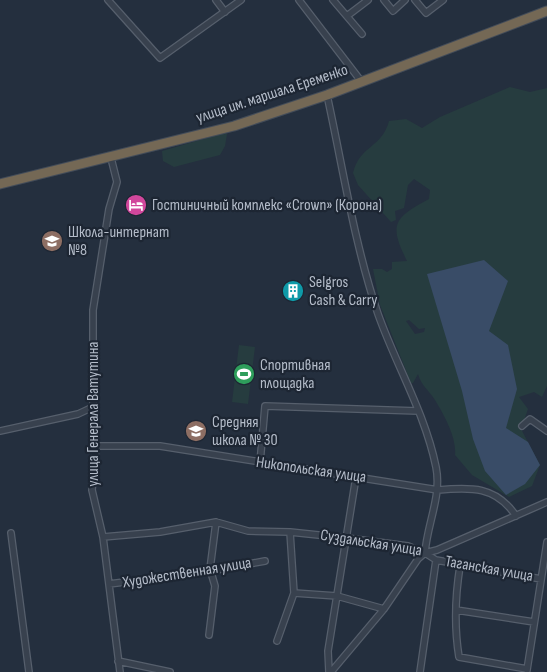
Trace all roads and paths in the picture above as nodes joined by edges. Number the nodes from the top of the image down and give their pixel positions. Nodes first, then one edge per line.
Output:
1 (108, 0) edge
2 (216, 0) edge
3 (241, 0) edge
4 (298, 0) edge
5 (334, 0) edge
6 (368, 0) edge
7 (384, 0) edge
8 (405, 0) edge
9 (415, 0) edge
10 (443, 0) edge
11 (547, 11) edge
12 (225, 12) junction
13 (347, 16) junction
14 (362, 34) dead end
15 (361, 81) junction
16 (327, 95) junction
17 (111, 158) junction
18 (0, 184) edge
19 (93, 407) junction
20 (418, 411) junction
21 (522, 426) dead end
22 (0, 431) edge
23 (547, 431) edge
24 (96, 446) junction
25 (260, 463) junction
26 (356, 476) junction
27 (438, 490) junction
28 (547, 502) edge
29 (516, 516) junction
30 (216, 522) junction
31 (290, 532) junction
32 (11, 533) dead end
33 (103, 537) junction
34 (347, 538) junction
35 (547, 542) edge
36 (425, 552) junction
37 (436, 560) junction
38 (265, 561) dead end
39 (460, 566) junction
40 (211, 571) junction
41 (541, 579) junction
42 (109, 584) junction
43 (294, 593) junction
44 (337, 596) junction
45 (384, 609) junction
46 (456, 610) junction
47 (534, 622) junction
48 (209, 635) dead end
49 (278, 641) dead end
50 (118, 661) junction
51 (527, 670) edge
52 (29, 672) edge
53 (120, 672) edge
54 (170, 672) edge
55 (330, 672) edge
56 (420, 672) edge

1 - 12 street
2 - 12 street
3 - 12 street
4 - 15 street
5 - 13 street
6 - 13 street
7 - 8 street
9 - 10 street
11 - 15 highway, улица им. маршала Еременко
13 - 14 street
15 - 16 highway, улица им. маршала Еременко
16 - 17 highway, улица им. маршала Еременко
16 - 20 street
17 - 18 highway, улица им. маршала Еременко
17 - 19 street, улица Генерала Ватутина
19 - 22 street
19 - 24 street, улица Генерала Ватутина
20 - 25 street
20 - 27 street
21 - 23 street
24 - 25 street, Никопольская улица
24 - 33 street, улица Генерала Ватутина
25 - 26 street, Никопольская улица
26 - 27 street, Никопольская улица
26 - 34 street
27 - 29 street, Никопольская улица
27 - 36 street
28 - 29 street, Суздальская улица
29 - 36 street, Суздальская улица
30 - 31 street, Суздальская улица
30 - 33 street
30 - 40 street
31 - 34 street, Суздальская улица
31 - 43 street
32 - 52 street
33 - 42 street, улица Генерала Ватутина
34 - 36 street, Суздальская улица
34 - 44 street
35 - 41 street
36 - 37 street
36 - 45 street
37 - 39 street, Таганская улица
37 - 56 street
38 - 40 street, Художественная улица
39 - 41 street, Таганская улица
39 - 46 street
40 - 42 street, Художественная улица
40 - 48 street
41 - 47 street
42 - 50 street, улица Генерала Ватутина
43 - 44 street
43 - 49 street
44 - 45 street
44 - 55 street
45 - 55 street
46 - 47 street
46 - 51 street
47 - 51 street
50 - 53 street, улица Генерала Ватутина
50 - 54 street

